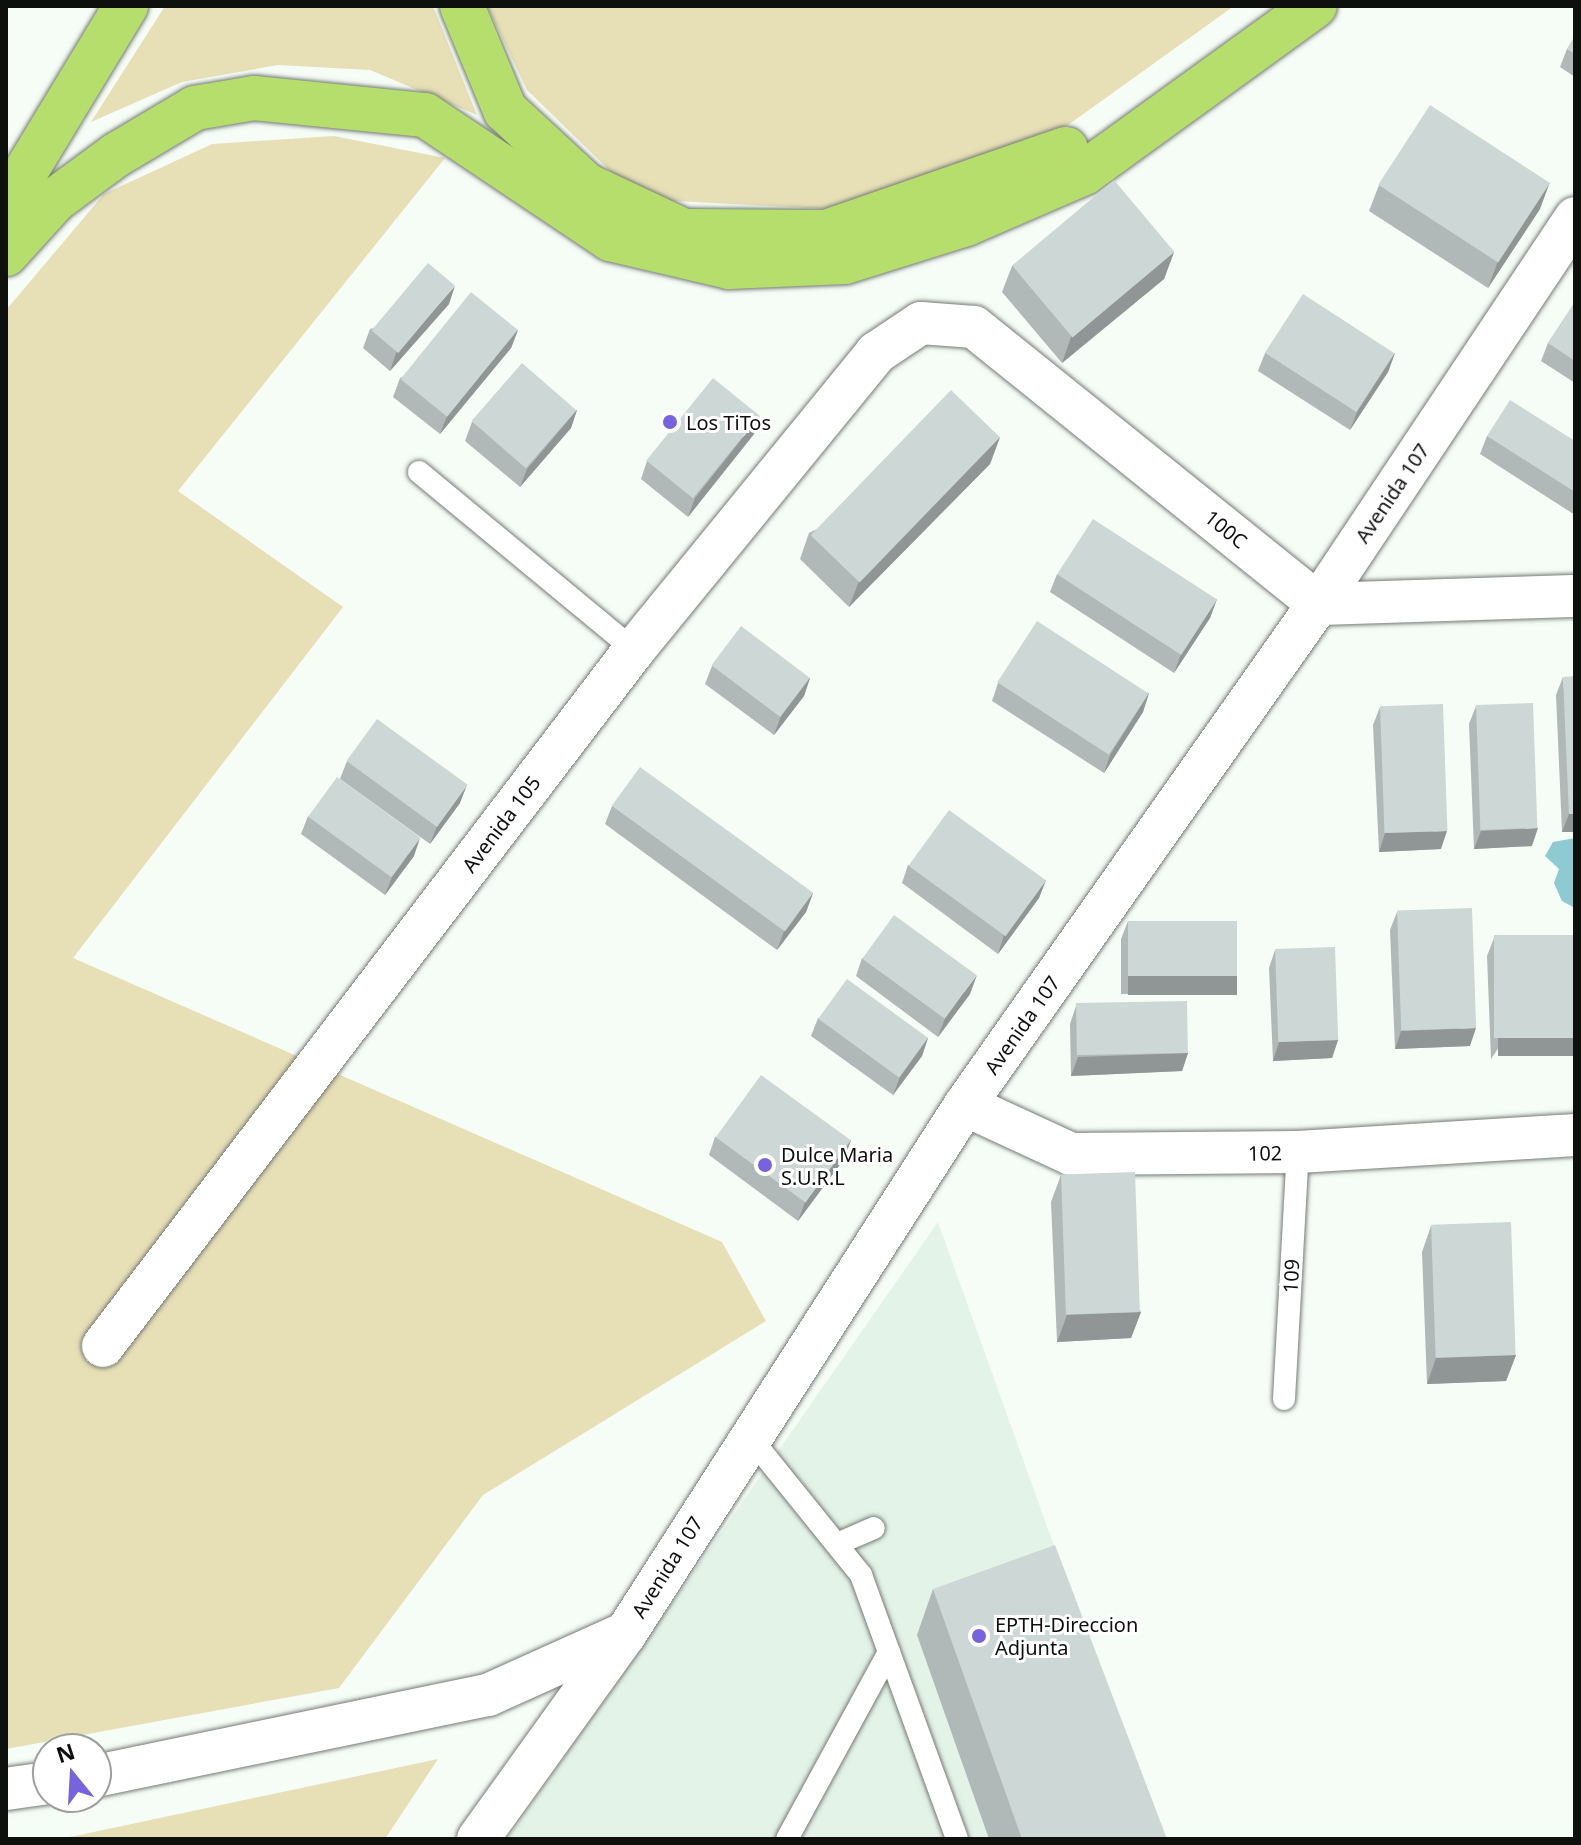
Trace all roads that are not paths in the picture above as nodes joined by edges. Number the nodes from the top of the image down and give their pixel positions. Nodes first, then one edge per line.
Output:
1 (126, 6) edge
2 (462, 6) edge
3 (1270, 6) edge
4 (1315, 6) edge
5 (6, 204) edge
6 (1575, 218) edge
7 (6, 254) edge
8 (921, 323) joint
9 (419, 472) dead end
10 (1575, 596) edge
11 (1318, 604) junction
12 (634, 650) junction
13 (965, 1105) junction
14 (1575, 1135) edge
15 (1298, 1152) junction
16 (103, 1346) dead end
17 (1284, 1399) dead end
18 (749, 1436) junction
19 (874, 1528) dead end
20 (837, 1544) junction
21 (626, 1633) junction
22 (889, 1652) junction
23 (112, 1773) edge
24 (32, 1785) edge
25 (6, 1789) edge
26 (478, 1839) edge
27 (787, 1839) edge
28 (957, 1839) edge

1 - 5 highway
2 - 3 highway
4 - 7 highway
6 - 11 street, Avenida 107
8 - 11 street, 100C
8 - 12 street, Avenida 105
9 - 12 lane
10 - 11 street
11 - 13 street, Avenida 107
12 - 16 street, Avenida 105
13 - 15 street, 102
13 - 18 street, Avenida 107
14 - 15 street, 102
15 - 17 lane, 109
18 - 20 lane
18 - 21 street, Avenida 107
19 - 20 lane
20 - 22 lane
21 - 23 street
21 - 26 street, Avenida 107
22 - 27 lane
22 - 28 lane
24 - 25 street

